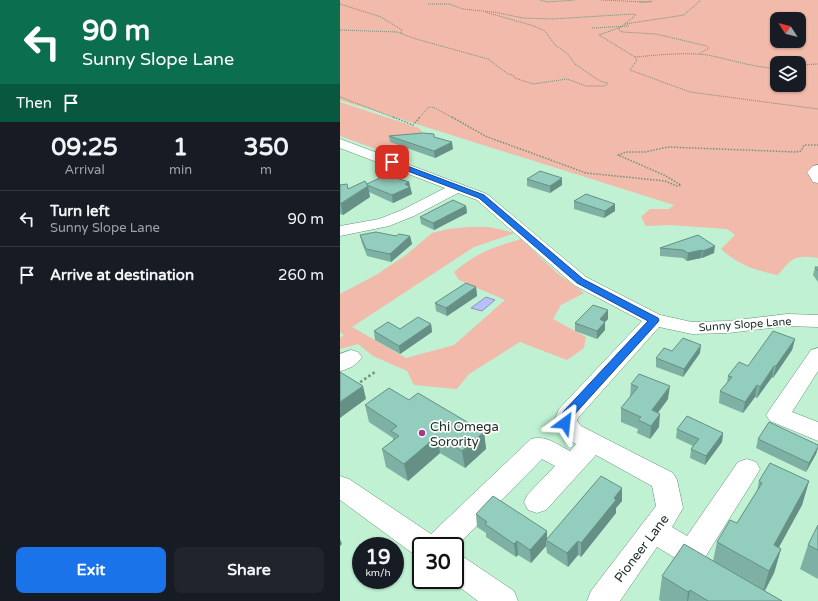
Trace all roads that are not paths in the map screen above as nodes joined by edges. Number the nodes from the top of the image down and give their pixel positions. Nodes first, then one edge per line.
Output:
1 (340, 143) edge
2 (818, 169) edge
3 (818, 179) edge
4 (458, 187) junction
5 (340, 231) edge
6 (654, 320) junction
7 (818, 321) edge
8 (818, 355) edge
9 (818, 432) edge
10 (593, 442) junction
11 (572, 464) junction
12 (747, 469) dead end
13 (340, 486) edge
14 (536, 502) dead end
15 (654, 531) junction
16 (412, 537) edge
17 (447, 537) edge
18 (464, 573) edge
19 (503, 601) edge
20 (602, 601) edge

1 - 4 street, Sunny Slope Lane
2 - 3 street
4 - 5 street
4 - 6 street, Sunny Slope Lane
6 - 7 street, Sunny Slope Lane
6 - 10 street, Pioneer Lane
8 - 9 street
10 - 11 street
10 - 15 street, Pioneer Lane
11 - 14 street
11 - 17 street
12 - 15 street
13 - 16 street
15 - 20 street, Pioneer Lane
18 - 19 street

